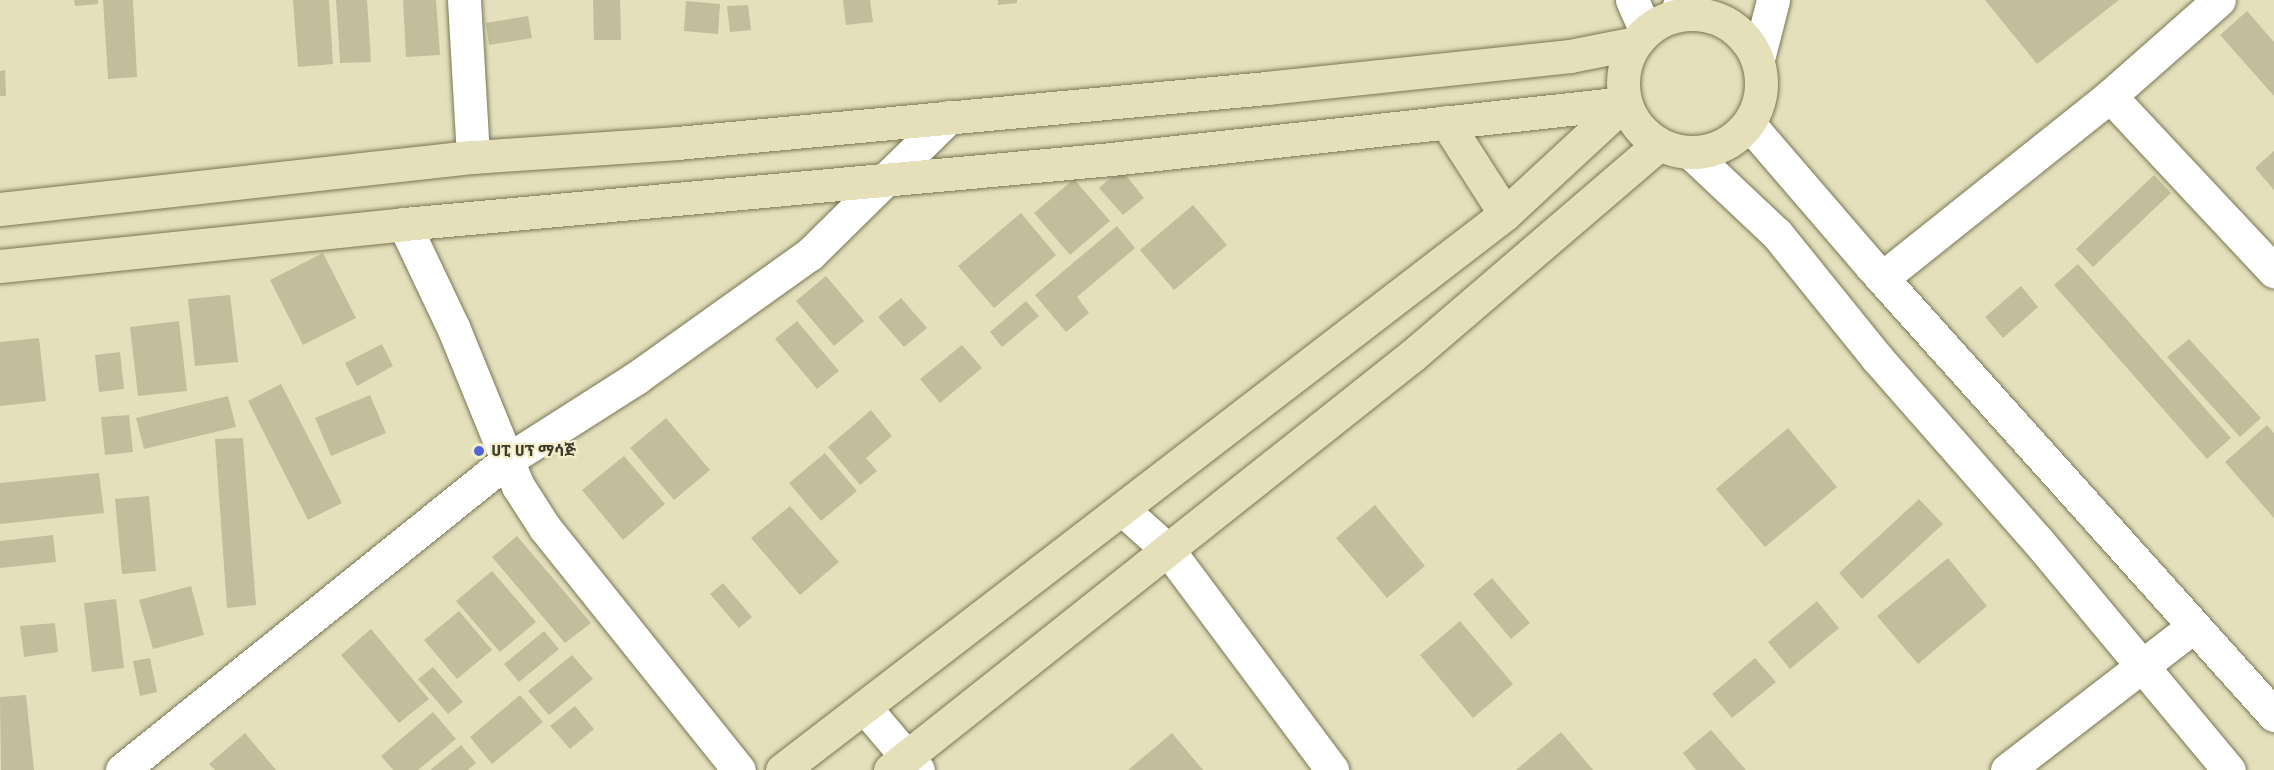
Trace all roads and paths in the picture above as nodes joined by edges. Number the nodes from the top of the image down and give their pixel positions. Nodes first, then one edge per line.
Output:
1 (464, 0) edge
2 (1632, 0) edge
3 (1773, 0) edge
4 (2219, 0) edge
5 (1678, 8) edge
6 (1640, 37) junction
7 (1758, 59) junction
8 (2110, 96) junction
9 (1625, 103) junction
10 (949, 117) junction
11 (1446, 122) junction
12 (1749, 124) junction
13 (1659, 144) junction
14 (1692, 153) junction
15 (473, 157) junction
16 (886, 179) junction
17 (0, 209) edge
18 (1505, 214) junction
19 (404, 224) junction
20 (0, 266) edge
21 (2274, 271) edge
22 (1882, 278) junction
23 (509, 459) junction
24 (1122, 509) junction
25 (1168, 551) junction
26 (2193, 627) junction
27 (2144, 668) junction
28 (866, 709) junction
29 (2274, 715) edge
30 (905, 766) edge
31 (122, 770) edge
32 (739, 770) edge
33 (782, 770) edge
34 (1332, 770) edge
35 (2007, 770) edge
36 (2229, 770) edge

1 - 15 street
2 - 6 street
3 - 7 street
4 - 8 street
5 - 6 main road
5 - 7 main road
6 - 9 main road
6 - 10 main road
7 - 12 main road
8 - 21 street
8 - 22 street
9 - 11 main road
9 - 13 main road
9 - 18 main road
10 - 15 main road
10 - 16 street
11 - 16 main road
11 - 18 main road
12 - 14 main road
12 - 22 street
13 - 14 main road
13 - 25 main road
14 - 27 street
15 - 17 main road
16 - 19 main road
16 - 23 street
18 - 24 main road
19 - 20 main road
19 - 23 street
22 - 26 street
23 - 31 street
23 - 32 street
24 - 25 street
24 - 28 main road
25 - 30 main road
25 - 34 street
26 - 27 street
26 - 29 street
27 - 35 street
27 - 36 street
28 - 30 street
28 - 33 main road

